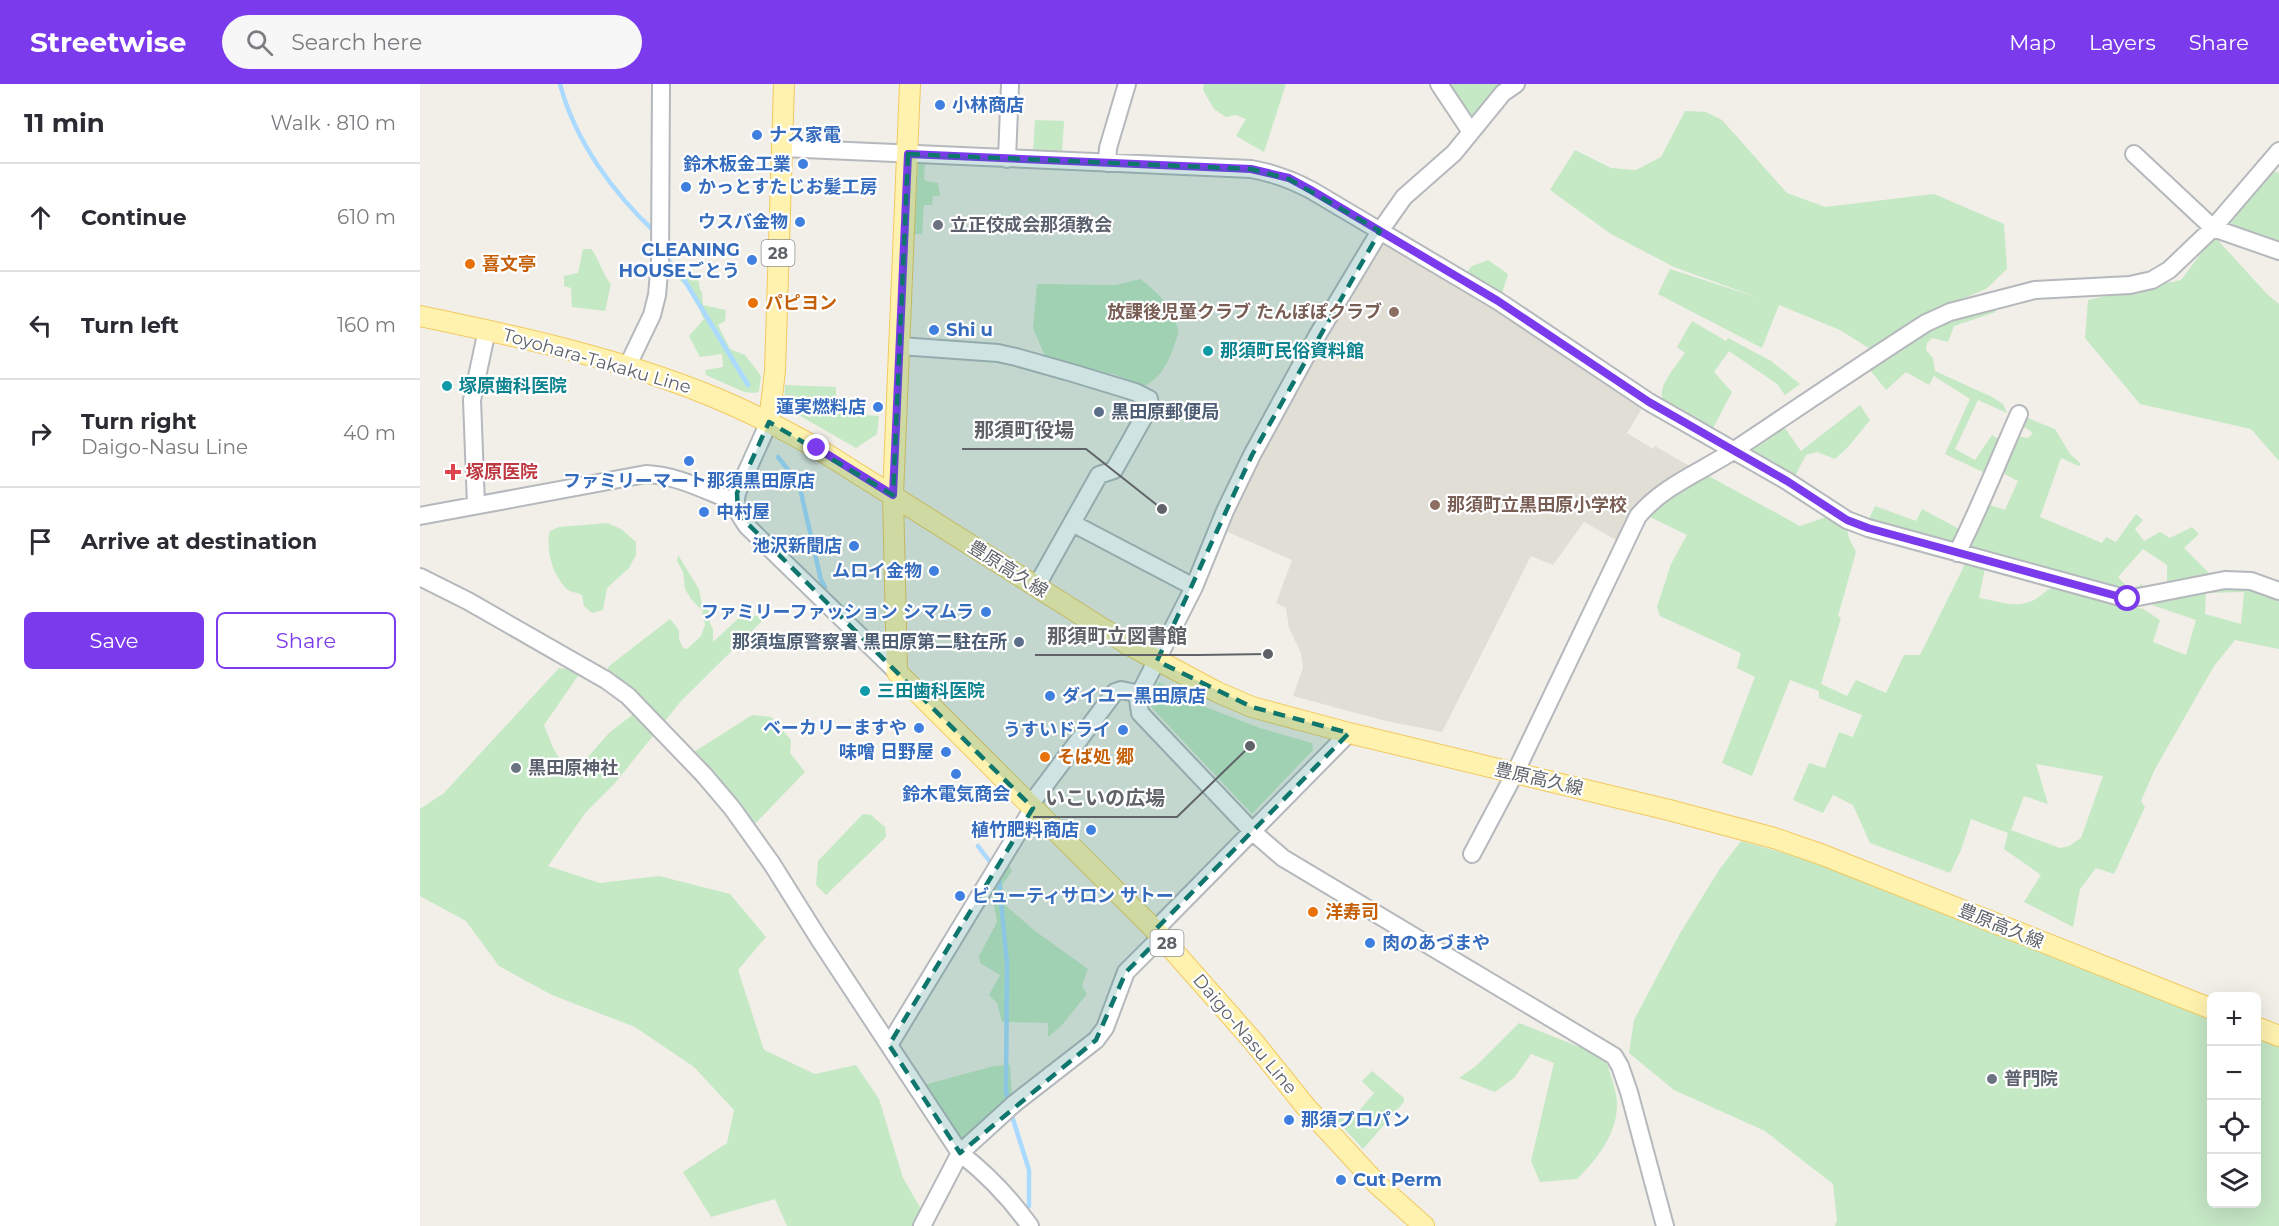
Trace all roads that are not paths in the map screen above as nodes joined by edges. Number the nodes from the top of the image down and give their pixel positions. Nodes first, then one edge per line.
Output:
1 (661, 84) edge
2 (784, 84) edge
3 (910, 84) edge
4 (1010, 84) edge
5 (1127, 84) edge
6 (1439, 84) edge
7 (1516, 84) edge
8 (1471, 132) junction
9 (782, 148) junction
10 (2279, 152) edge
11 (908, 154) junction
12 (2134, 154) dead end
13 (1007, 159) junction
14 (1107, 164) junction
15 (2212, 228) junction
16 (1380, 231) junction
17 (2279, 251) edge
18 (420, 316) edge
19 (487, 330) junction
20 (900, 346) junction
21 (627, 366) junction
22 (2019, 414) dead end
23 (769, 422) junction
24 (1733, 451) junction
25 (893, 495) junction
26 (735, 502) junction
27 (476, 505) junction
28 (420, 516) edge
29 (1072, 523) junction
30 (1957, 553) junction
31 (420, 577) edge
32 (1036, 586) junction
33 (1194, 586) junction
34 (2279, 591) edge
35 (1157, 661) junction
36 (897, 672) junction
37 (1140, 694) junction
38 (1349, 733) junction
39 (1515, 773) junction
40 (1032, 806) junction
41 (1253, 832) junction
42 (1472, 854) dead end
43 (1158, 933) junction
44 (2207, 1007) edge
45 (2261, 1029) edge
46 (2279, 1036) edge
47 (889, 1045) junction
48 (960, 1153) junction
49 (922, 1226) edge
50 (1030, 1226) edge
51 (1424, 1226) edge
52 (1665, 1226) edge

1 - 21 street
2 - 9 main road, 28
3 - 11 main road
4 - 13 street
5 - 14 street
6 - 8 street
7 - 8 street
8 - 16 street
9 - 11 street
9 - 23 main road, 28
10 - 15 street
11 - 13 street
11 - 20 main road
12 - 15 street
13 - 14 street
14 - 16 street
15 - 17 street
15 - 24 street
16 - 24 street
16 - 33 street
18 - 19 main road, Toyohara-Takaku Line
19 - 21 main road, Toyohara-Takaku Line
19 - 27 street
20 - 25 main road
20 - 29 street
21 - 23 main road, Toyohara-Takaku Line
22 - 30 street
23 - 25 main road
23 - 26 street
24 - 30 street
24 - 39 street
25 - 32 main road, 豊原高久線
25 - 36 main road
26 - 27 street
26 - 36 street
27 - 28 street
29 - 32 street
29 - 33 street
30 - 34 street
31 - 47 street
32 - 35 main road, 豊原高久線
33 - 35 street
35 - 37 street
35 - 38 main road, 豊原高久線
36 - 40 main road, Daigo-Nasu Line / 28
37 - 40 street
37 - 41 street
38 - 39 main road, 豊原高久線
38 - 41 street
39 - 42 street
39 - 44 main road, 豊原高久線
40 - 43 main road, Daigo-Nasu Line / 28
40 - 47 street
41 - 43 street
41 - 52 street
43 - 48 street
43 - 51 main road, Daigo-Nasu Line / 28
45 - 46 main road
47 - 48 street
48 - 49 street
48 - 50 street

